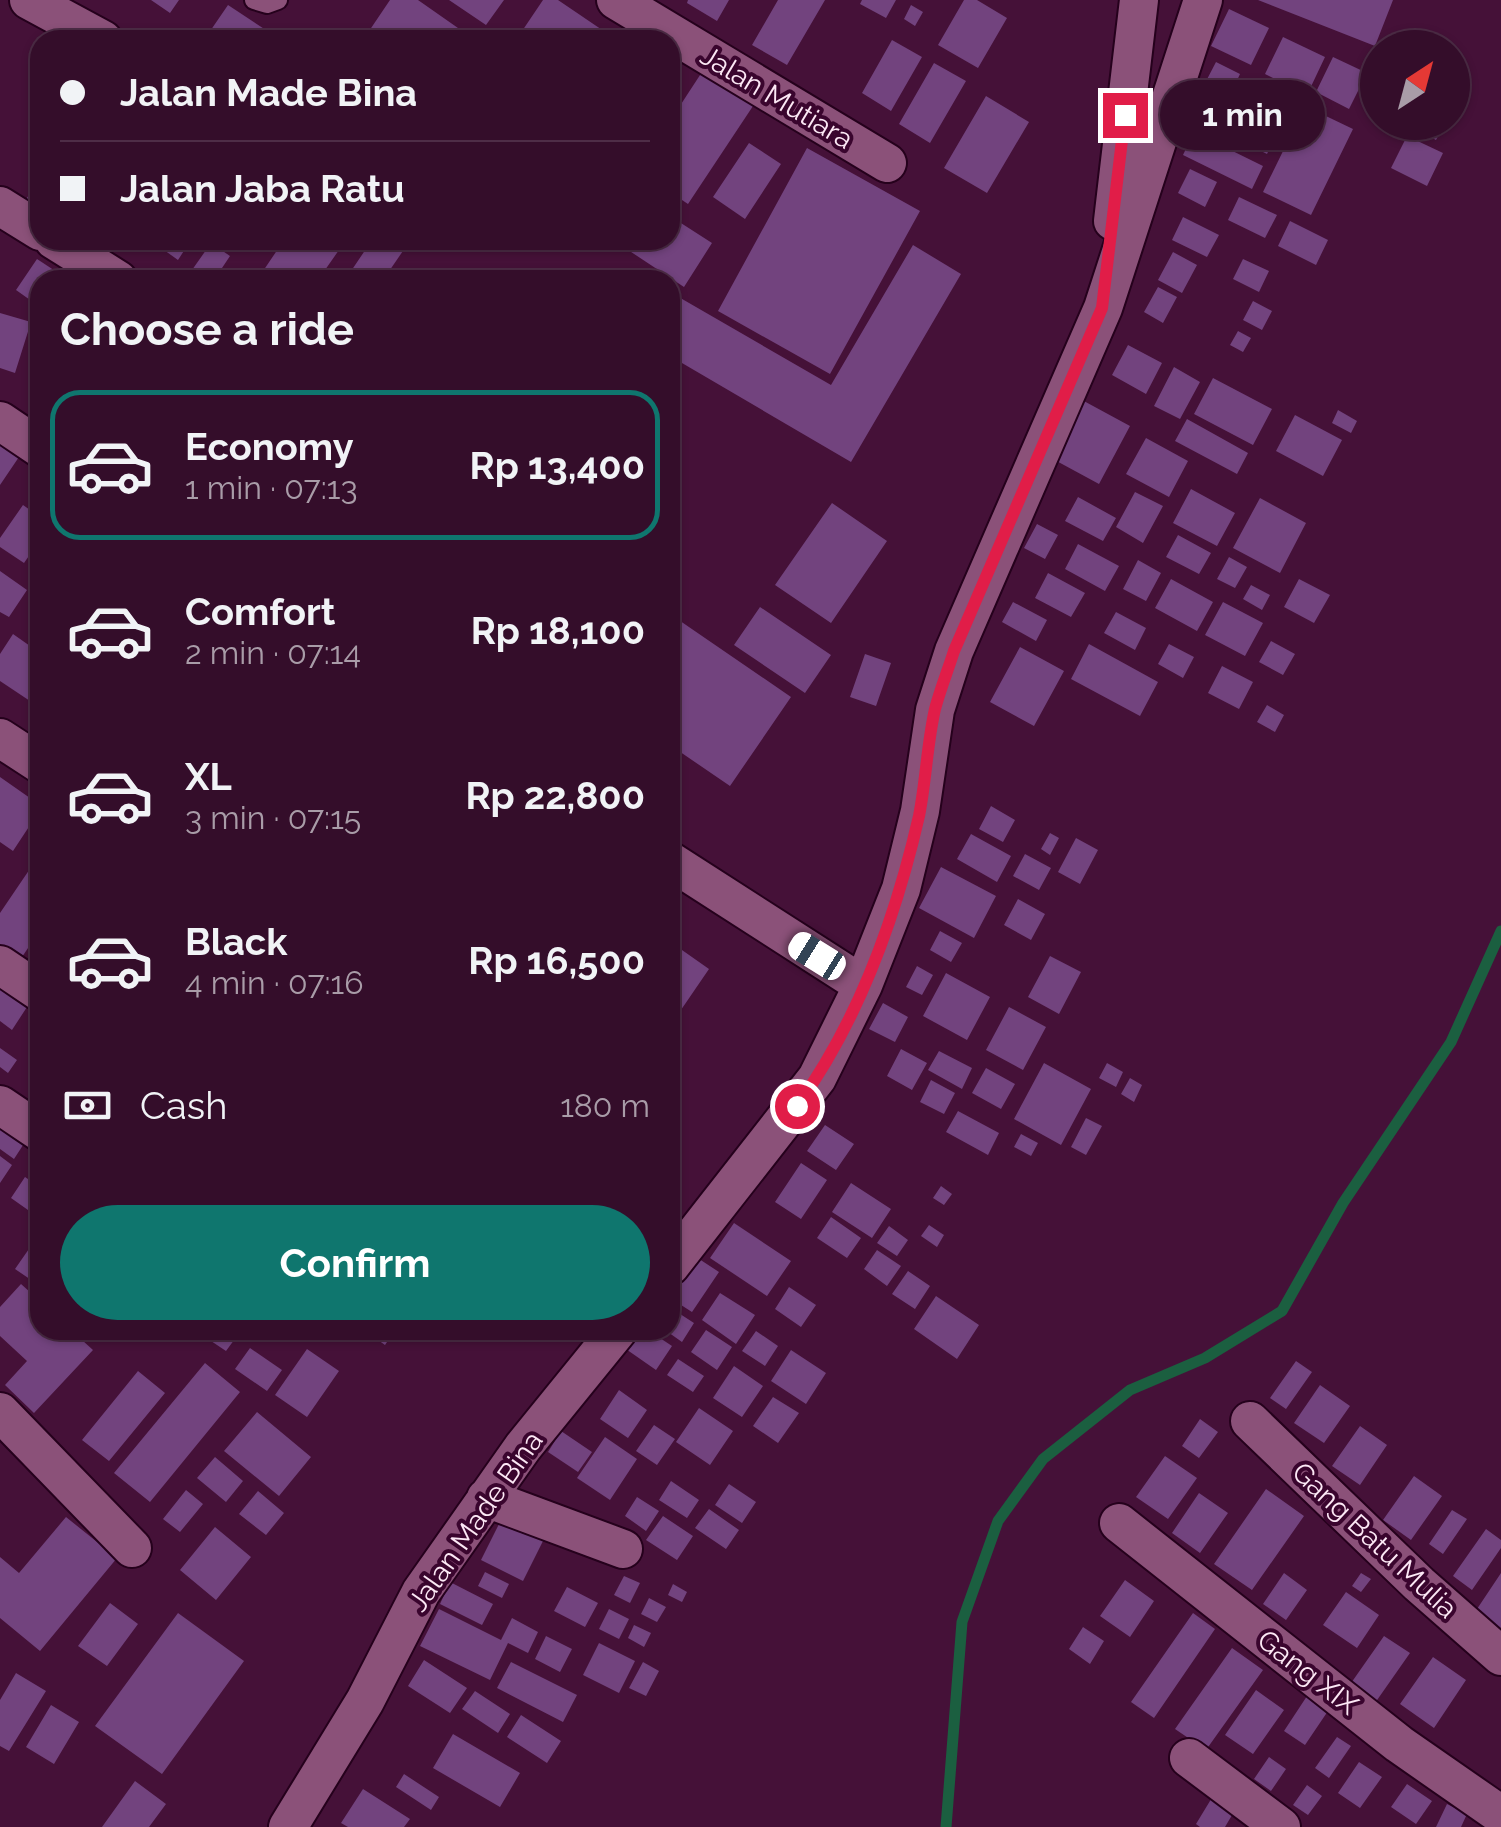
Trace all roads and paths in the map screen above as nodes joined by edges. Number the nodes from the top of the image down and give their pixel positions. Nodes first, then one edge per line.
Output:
1 (29, 0) edge
2 (254, 0) edge
3 (278, 0) edge
4 (616, 0) edge
5 (1139, 0) edge
6 (1204, 0) edge
7 (84, 30) edge
8 (666, 30) edge
9 (680, 39) edge
10 (886, 163) dead end
11 (0, 206) edge
12 (30, 225) edge
13 (70, 250) edge
14 (102, 270) edge
15 (1102, 308) junction
16 (0, 421) edge
17 (30, 441) edge
18 (0, 738) edge
19 (30, 758) edge
20 (680, 867) edge
21 (0, 964) edge
22 (30, 985) edge
23 (863, 985) junction
24 (0, 1105) edge
25 (30, 1125) edge
26 (680, 1253) edge
27 (610, 1340) edge
28 (0, 1412) edge
29 (1250, 1421) dead end
30 (486, 1498) junction
31 (1119, 1523) dead end
32 (132, 1548) dead end
33 (622, 1549) dead end
34 (1501, 1656) edge
35 (1189, 1758) dead end
36 (1501, 1815) edge
37 (288, 1827) edge
38 (1281, 1827) edge

1 - 7 street
2 - 3 lane
4 - 8 street, Jalan Mutiara
5 - 15 street
6 - 15 street
9 - 10 street, Jalan Mutiara
11 - 12 street
13 - 14 street
15 - 23 street
16 - 17 street
18 - 19 street
20 - 23 street
21 - 22 street
23 - 26 street
24 - 25 street
27 - 30 street, Jalan Made Bina
28 - 32 street
29 - 34 street, Gang Batu Mulia
30 - 33 street
30 - 37 street, Jalan Made Bina
31 - 36 street, Gang XIX
35 - 38 street

